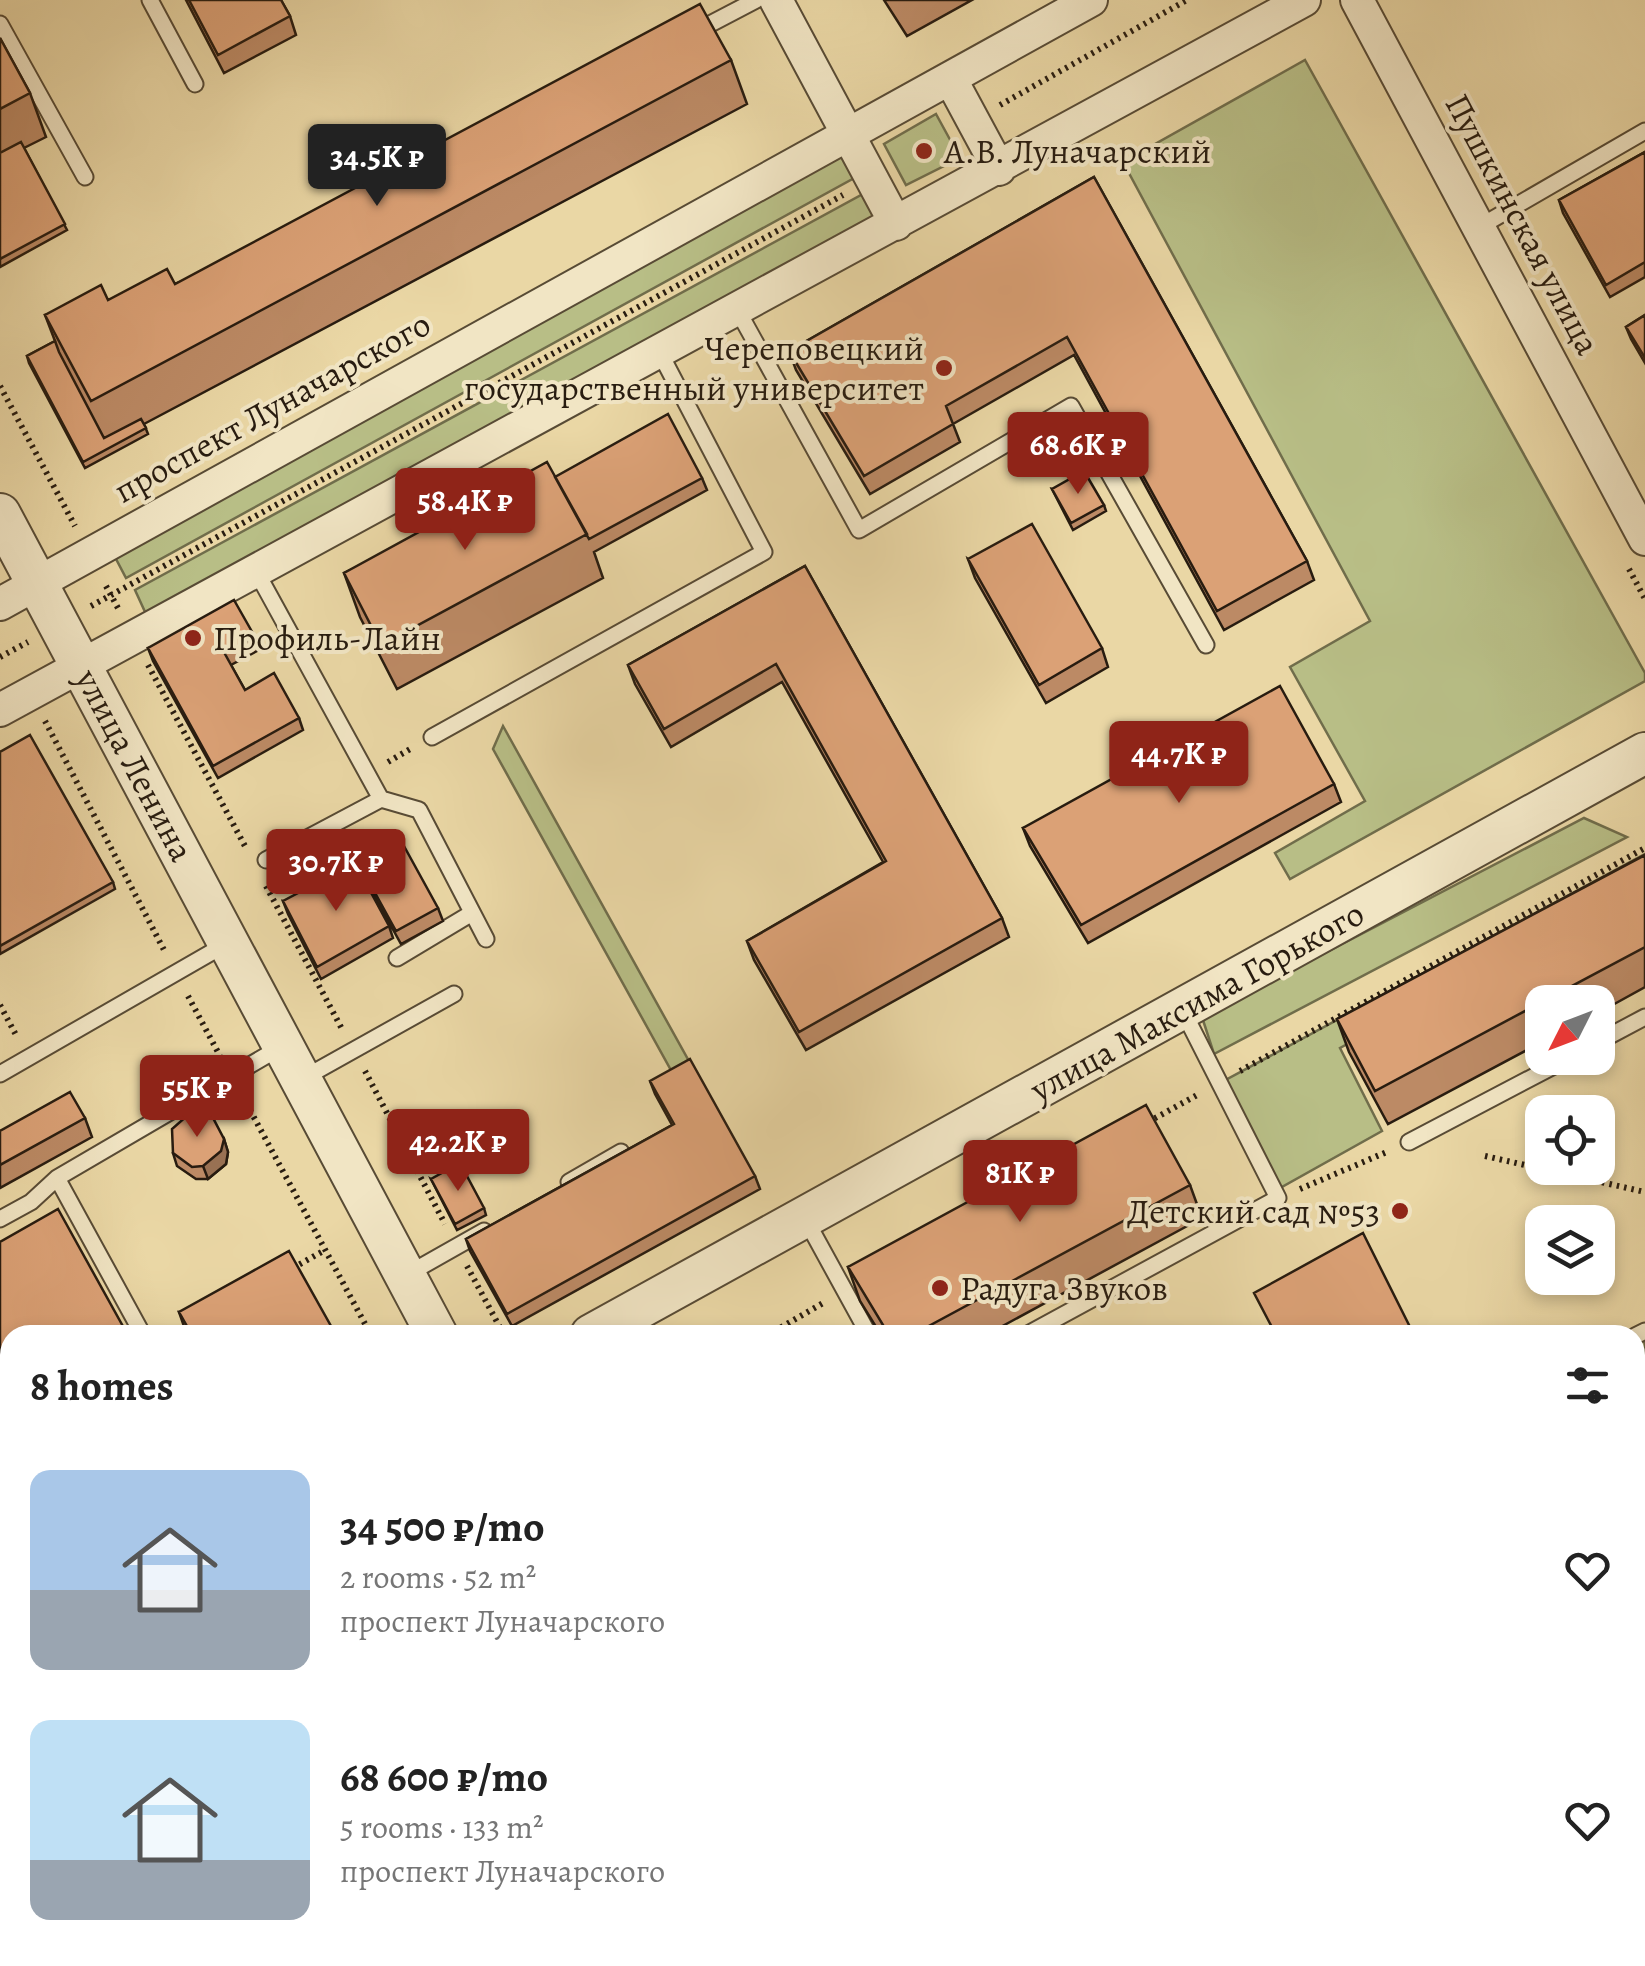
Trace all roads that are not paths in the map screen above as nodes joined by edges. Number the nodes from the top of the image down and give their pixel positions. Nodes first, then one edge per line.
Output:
1 (150, 0) edge
2 (756, 0) edge
3 (776, 0) edge
4 (1092, 0) edge
5 (1304, 0) edge
6 (1357, 0) edge
7 (0, 24) edge
8 (686, 37) edge
9 (950, 78) junction
10 (195, 84) dead end
11 (1645, 132) edge
12 (847, 134) junction
13 (999, 169) junction
14 (85, 177) dead end
15 (896, 224) junction
16 (1481, 226) junction
17 (738, 311) junction
18 (660, 353) junction
19 (0, 514) edge
20 (1645, 539) edge
21 (256, 571) junction
22 (38, 584) junction
23 (0, 604) edge
24 (1206, 645) dead end
25 (82, 664) junction
26 (0, 710) edge
27 (432, 737) road end
28 (1645, 753) edge
29 (381, 799) junction
30 (259, 865) road end
31 (472, 912) junction
32 (486, 940) dead end
33 (229, 942) junction
34 (397, 958) dead end
35 (454, 994) dead end
36 (1182, 1010) junction
37 (1645, 1017) edge
38 (1615, 1033) edge
39 (293, 1062) junction
40 (0, 1074) edge
41 (1536, 1075) edge
42 (1409, 1142) road end
43 (622, 1152) edge
44 (57, 1178) junction
45 (556, 1190) edge
46 (805, 1217) junction
47 (506, 1218) edge
48 (0, 1219) edge
49 (406, 1274) junction
50 (137, 1325) edge
51 (432, 1325) edge
52 (609, 1325) edge
53 (863, 1325) edge
54 (1044, 1325) edge

1 - 10 lane
2 - 8 lane
3 - 12 street
4 - 9 street, проспект Луначарского
5 - 13 street
6 - 16 street, Пушкинская улица
7 - 14 lane
9 - 12 street, проспект Луначарского
9 - 13 street
11 - 16 lane
12 - 15 street
12 - 22 street, проспект Луначарского
13 - 15 street
15 - 17 street
16 - 20 street, Пушкинская улица
17 - 18 street
17 - 24 lane
18 - 21 street
18 - 27 lane
19 - 22 street, улица Ленина
21 - 25 street
21 - 29 lane
22 - 23 street, проспект Луначарского
22 - 25 street, улица Ленина
25 - 26 street
25 - 33 street, улица Ленина
28 - 36 street, улица Максима Горького
29 - 30 lane
29 - 31 lane
31 - 32 lane
31 - 34 lane
33 - 39 street, улица Ленина
33 - 40 lane
35 - 39 lane
36 - 46 street, улица Максима Горького
36 - 54 lane
37 - 38 lane
39 - 44 lane
39 - 49 street, улица Ленина
41 - 42 lane
43 - 45 lane
44 - 48 lane
44 - 50 lane
46 - 52 street, улица Максима Горького
46 - 53 lane
47 - 49 lane
49 - 51 street, улица Ленина

